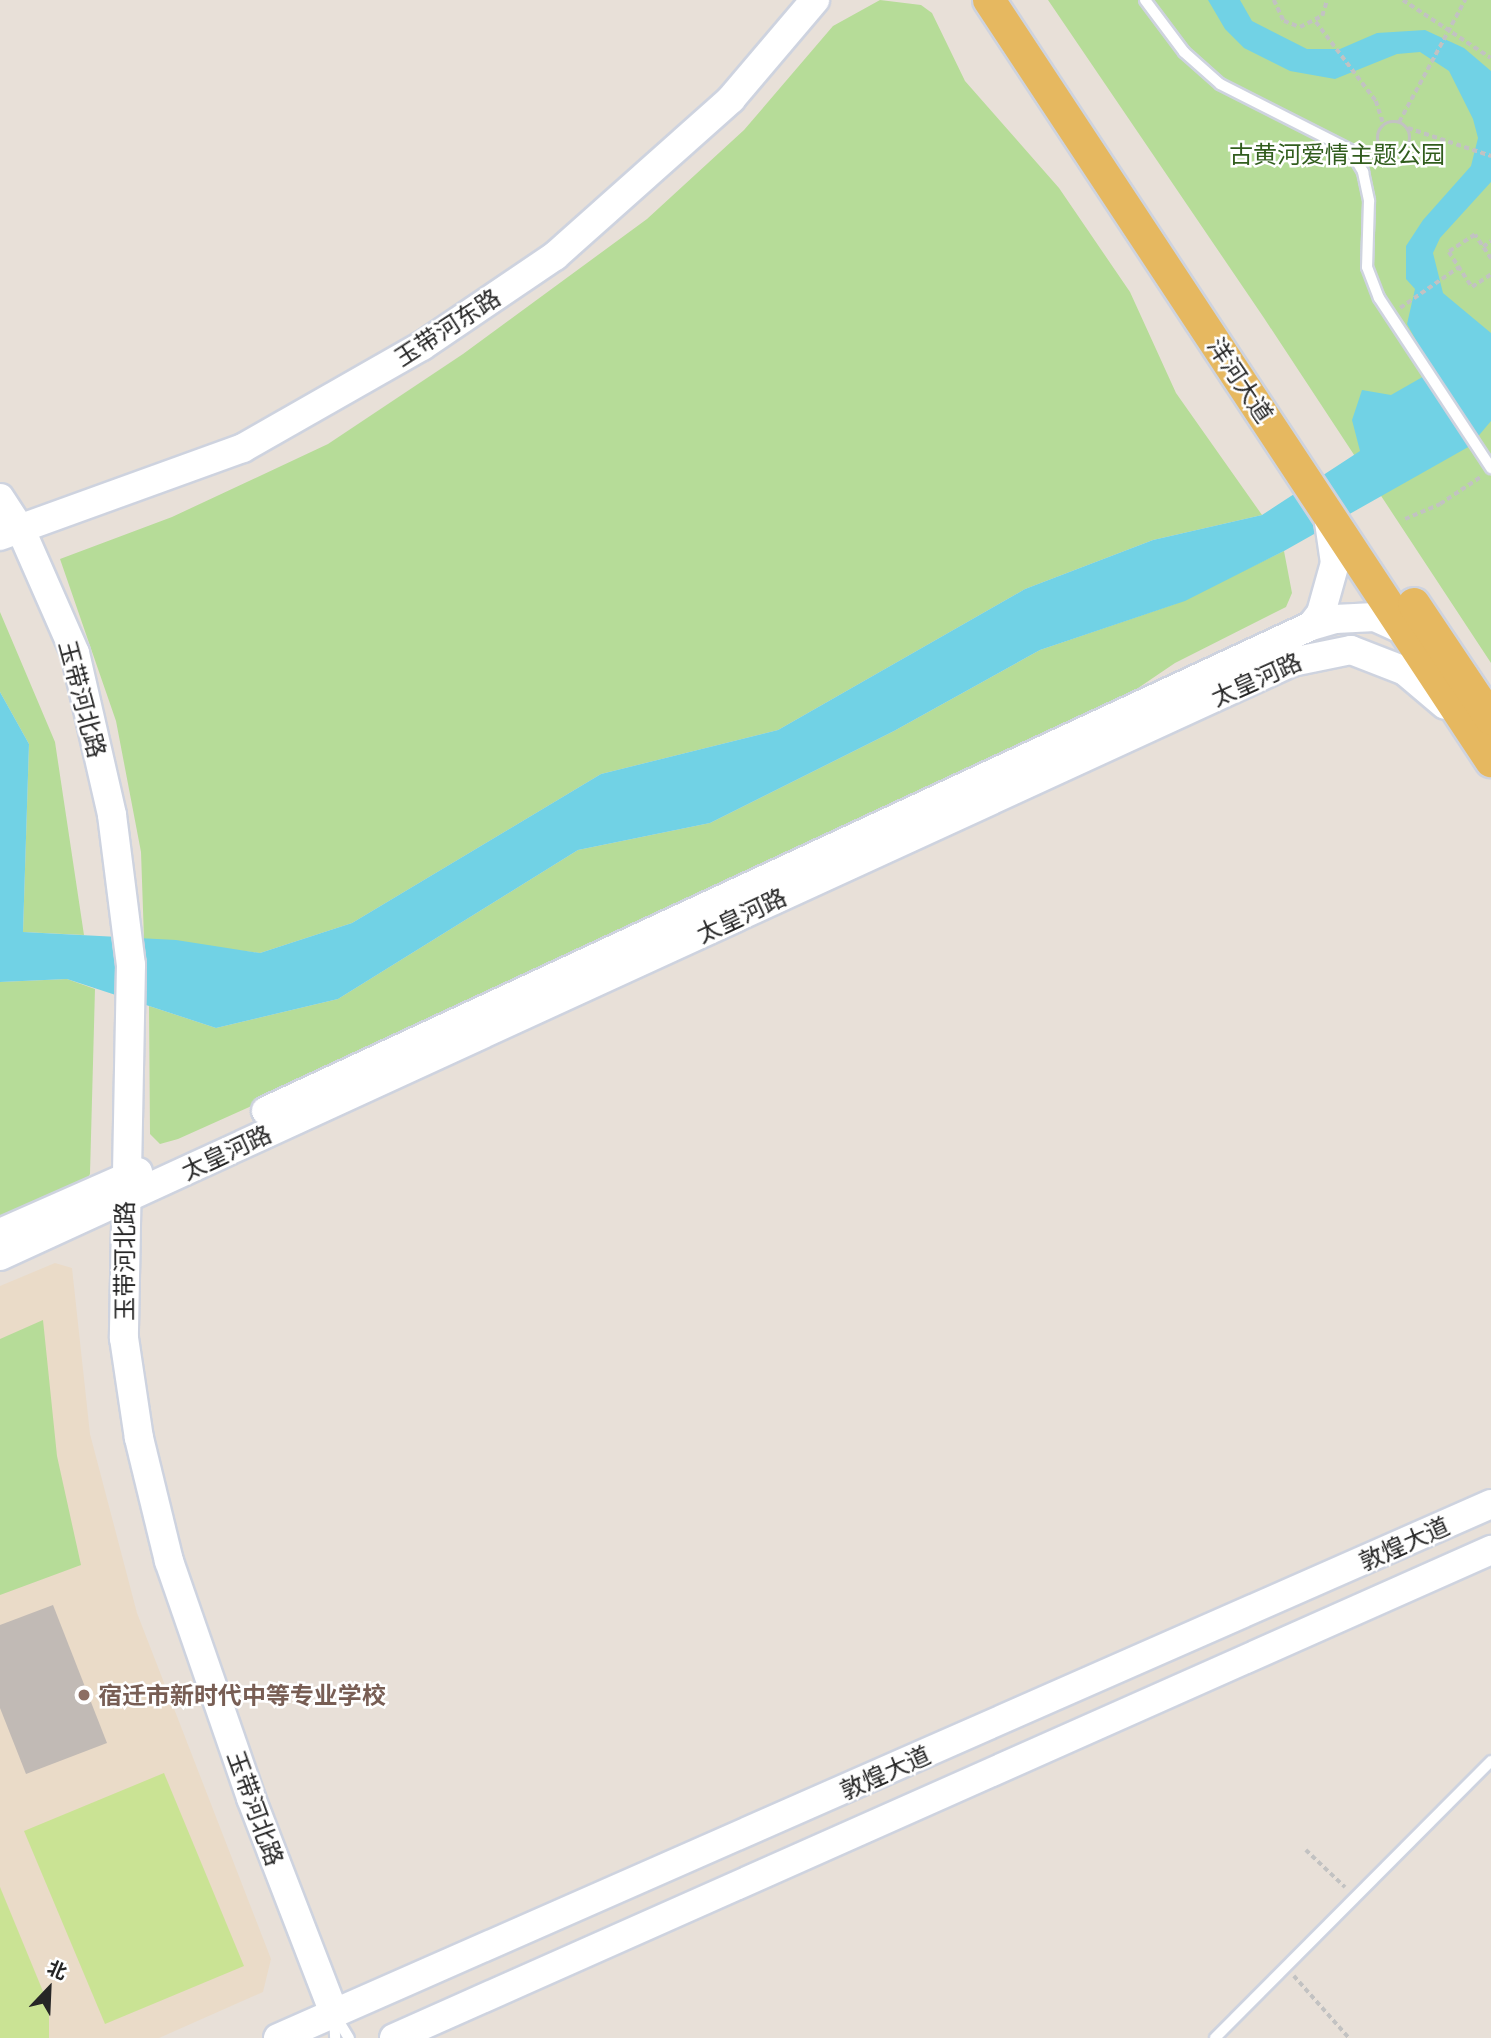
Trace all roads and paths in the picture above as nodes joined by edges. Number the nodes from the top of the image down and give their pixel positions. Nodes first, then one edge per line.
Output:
1 (815, 0) edge
2 (989, 0) edge
3 (1014, 0) edge
4 (1145, 0) edge
5 (1274, 0) edge
6 (1327, 0) edge
7 (1403, 0) edge
8 (1465, 0) edge
9 (1316, 22) junction
10 (1448, 31) junction
11 (1491, 58) edge
12 (1399, 122) junction
13 (1384, 125) junction
14 (1408, 128) junction
15 (1491, 156) edge
16 (1491, 241) edge
17 (1483, 247) junction
18 (1490, 256) edge
19 (1459, 267) junction
20 (1491, 274) edge
21 (1411, 300) dead end
22 (1491, 469) edge
23 (0, 498) edge
24 (1327, 509) junction
25 (1405, 519) dead end
26 (10, 533) edge
27 (1395, 614) junction
28 (1311, 626) junction
29 (1292, 662) junction
30 (1481, 725) edge
31 (1491, 761) edge
32 (124, 1189) junction
33 (0, 1233) edge
34 (0, 1256) edge
35 (1491, 1504) edge
36 (1491, 1550) edge
37 (1491, 1761) edge
38 (1306, 1850) dead end
39 (1356, 1897) junction
40 (1285, 1968) junction
41 (455, 2011) junction
42 (335, 2026) edge
43 (278, 2038) edge
44 (349, 2038) edge
45 (394, 2038) edge
46 (432, 2038) edge
47 (1215, 2038) edge
48 (1349, 2038) edge

1 - 26 street, 玉带河东路
2 - 24 main road, 洋河大道
3 - 27 main road, 洋河大道
4 - 22 lane
5 - 9 path
6 - 9 path
7 - 10 path
8 - 10 path
9 - 13 path
10 - 11 path
10 - 12 path
12 - 13 path
12 - 14 path
13 - 14 path
14 - 15 path
16 - 17 path
17 - 18 path
17 - 19 path
19 - 20 path
19 - 21 path
22 - 25 path
23 - 26 street, 玉带河北路
24 - 27 main road, 洋河大道
24 - 28 street, 太皇河路
26 - 32 street, 玉带河北路
27 - 28 street
27 - 29 street
27 - 30 main road, 洋河大道
27 - 30 main road, 洋河大道
28 - 32 street, 太皇河路
29 - 30 street, 太皇河路
29 - 32 street, 太皇河路
30 - 31 main road, 洋河大道
32 - 33 street, 太皇河路
32 - 34 street, 太皇河路
32 - 42 street, 玉带河北路
35 - 42 street, 敦煌大道
36 - 41 street, 敦煌大道
37 - 39 lane
38 - 39 path
39 - 40 lane
40 - 47 lane
40 - 48 path
41 - 45 street, 敦煌大道
41 - 46 lane
42 - 43 street, 敦煌大道
42 - 44 lane

